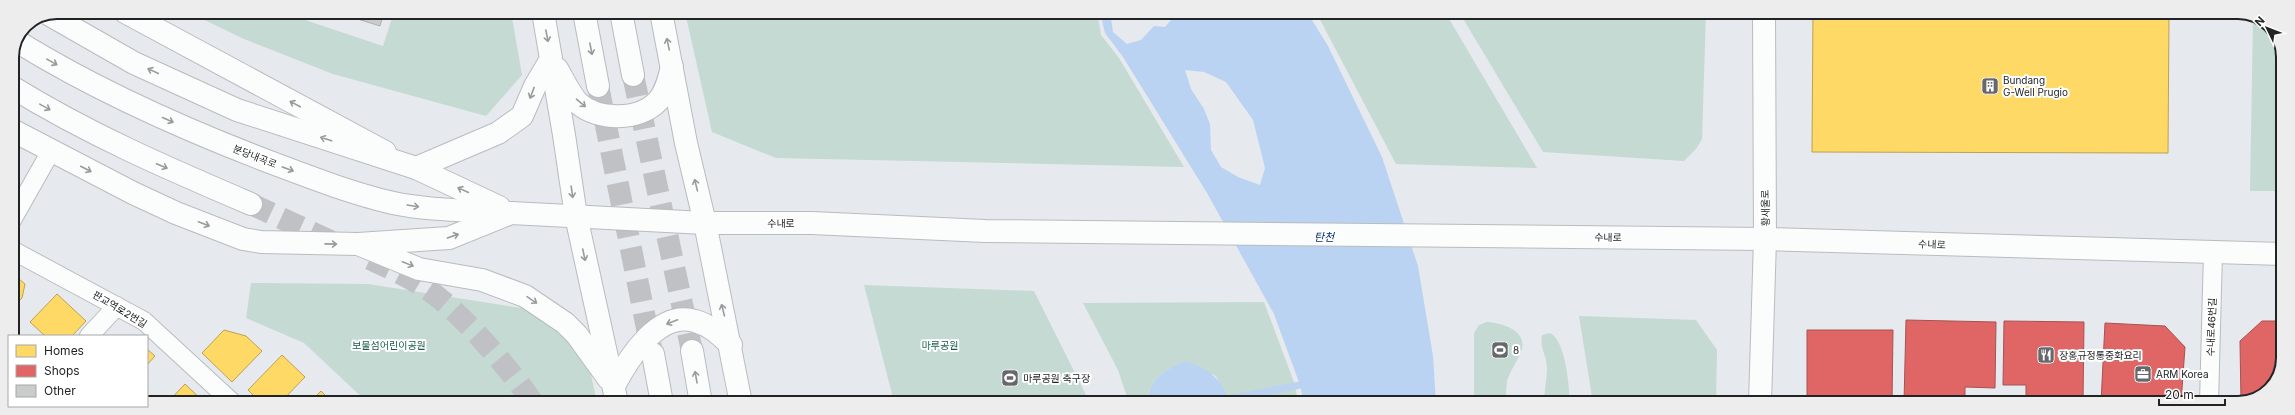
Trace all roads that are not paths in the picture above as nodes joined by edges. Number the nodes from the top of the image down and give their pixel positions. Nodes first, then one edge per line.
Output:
1 (57, 19) edge
2 (138, 19) edge
3 (543, 19) edge
4 (585, 19) edge
5 (622, 19) edge
6 (662, 19) edge
7 (1764, 19) edge
8 (21, 44) edge
9 (551, 59) junction
10 (672, 67) junction
11 (633, 75) tunnel mouth
12 (598, 86) tunnel mouth
13 (19, 91) edge
14 (19, 134) edge
15 (51, 151) junction
16 (416, 168) junction
17 (251, 204) tunnel mouth
18 (19, 208) edge
19 (511, 213) junction
20 (576, 216) junction
21 (705, 223) junction
22 (1765, 240) junction
23 (358, 244) junction
24 (2213, 252) junction
25 (19, 254) edge
26 (2276, 254) edge
27 (117, 306) junction
28 (90, 335) edge
29 (731, 345) junction
30 (692, 351) tunnel mouth
31 (652, 354) tunnel mouth
32 (616, 394) edge
33 (225, 396) edge
34 (661, 396) edge
35 (700, 396) edge
36 (740, 396) edge
37 (1760, 396) edge
38 (2209, 396) edge

16 -> 1 main road, 분당내곡로
16 -> 2 main road
3 -> 9 main road
4 -> 12 main road
5 - 11 main road
10 -> 6 main road
7 - 22 main road, 황새울로
8 -> 19 main road, 분당내곡로
9 -> 10 main road
9 -> 16 main road
9 -> 20 main road
21 -> 10 main road
13 -> 17 main road
14 - 15 main road
15 - 18 street
15 -> 23 main road
19 -> 16 main road, 분당내곡로
19 - 20 main road, 분당내곡로
23 -> 19 main road
20 - 21 main road, 수내로
20 -> 32 main road
21 - 22 main road, 수내로
29 -> 21 main road
22 - 24 main road, 수내로
22 - 37 main road, 황새울로
23 -> 32 main road
24 - 26 main road, 수내로
24 - 38 street, 수내로46번길
25 - 27 street, 판교역로2번길
27 - 28 street
27 - 33 street, 판교역로2번길
29 -> 32 main road
29 - 36 main road
35 -> 30 main road
31 - 34 main road

